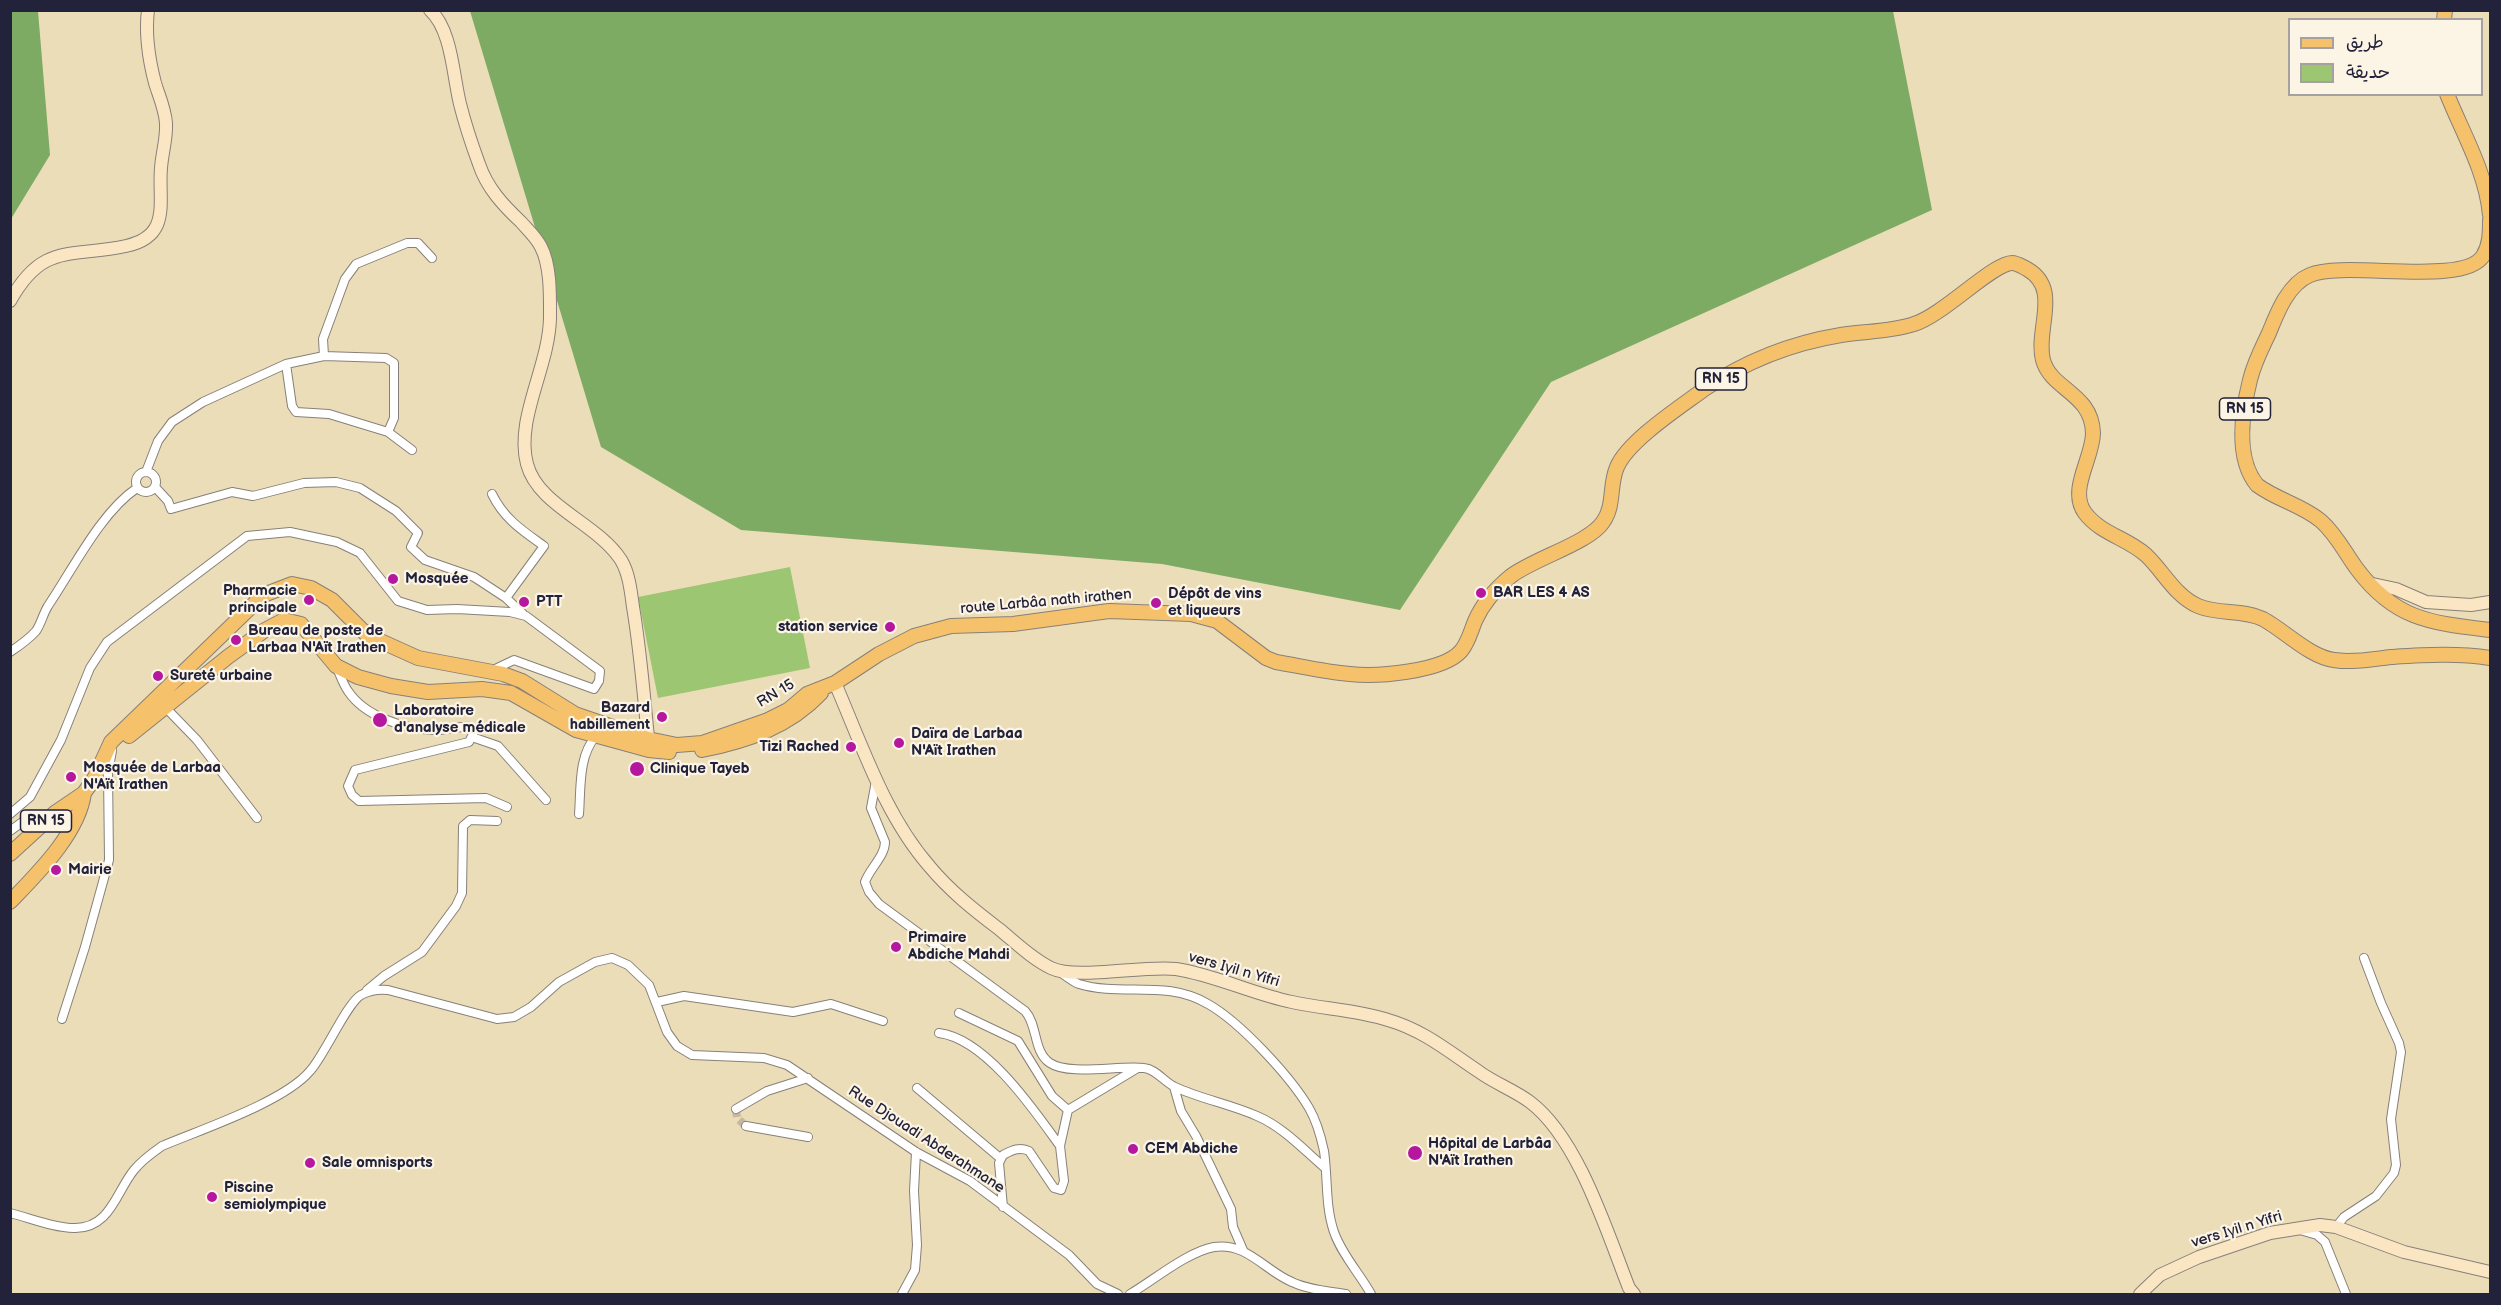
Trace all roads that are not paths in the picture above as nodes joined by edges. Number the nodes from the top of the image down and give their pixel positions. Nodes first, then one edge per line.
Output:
1 (148, 10) edge
2 (430, 10) edge
3 (2448, 96) edge
4 (2490, 215) edge
5 (2490, 220) edge
6 (432, 258) dead end
7 (10, 301) edge
8 (324, 356) junction
9 (286, 364) junction
10 (388, 432) junction
11 (412, 450) dead end
12 (146, 472) junction
13 (155, 487) junction
14 (137, 488) junction
15 (492, 494) dead end
16 (2368, 583) junction
17 (506, 598) junction
18 (2490, 603) edge
19 (526, 616) junction
20 (2490, 630) edge
21 (10, 652) edge
22 (2490, 658) edge
23 (336, 666) junction
24 (493, 670) junction
25 (831, 685) junction
26 (165, 707) junction
27 (596, 736) junction
28 (472, 737) junction
29 (649, 745) junction
30 (107, 756) junction
31 (877, 778) junction
32 (84, 793) junction
33 (546, 800) dead end
34 (507, 807) dead end
35 (10, 814) edge
36 (579, 814) dead end
37 (257, 818) dead end
38 (26, 820) dead end
39 (497, 822) dead end
40 (10, 831) edge
41 (10, 854) edge
42 (10, 902) edge
43 (2364, 958) dead end
44 (1060, 972) junction
45 (359, 996) junction
46 (657, 1002) junction
47 (959, 1013) dead end
48 (62, 1019) dead end
49 (883, 1020) dead end
50 (939, 1033) dead end
51 (1139, 1068) junction
52 (808, 1078) junction
53 (1174, 1087) junction
54 (917, 1088) dead end
55 (736, 1109) dead end
56 (1068, 1110) junction
57 (746, 1126) dead end
58 (808, 1137) dead end
59 (1060, 1146) junction
60 (916, 1152) junction
61 (1000, 1158) junction
62 (1325, 1168) junction
63 (1003, 1207) junction
64 (10, 1213) edge
65 (2298, 1227) junction
66 (2336, 1227) junction
67 (1243, 1250) junction
68 (2490, 1272) edge
69 (902, 1294) edge
70 (1118, 1294) edge
71 (1130, 1294) edge
72 (1346, 1294) edge
73 (1371, 1294) edge
74 (1635, 1294) edge
75 (2140, 1294) edge
76 (2346, 1294) edge

1 - 7 main road
2 - 29 main road
3 - 4 main road
5 - 16 main road, RN 15
6 - 8 street
8 - 9 street
8 - 10 street
9 - 10 street
9 - 12 street
10 - 11 street
12 - 13 street
12 - 14 street
13 - 14 street
13 - 17 street
14 - 21 street
15 - 17 street
16 - 18 main road
16 - 20 main road, RN 15
17 - 19 street
19 - 24 street
19 - 35 street
22 - 25 main road, route Larbâa nath irathen / RN 15
23 - 26 main road, RN 15
23 - 27 main road, RN 15
23 - 28 street
24 - 29 main road, RN 15
24 - 30 main road, RN 15
25 - 29 main road, RN 15
25 - 31 main road
26 - 30 main road, RN 15
26 - 37 street
27 - 29 main road, RN 15
27 - 36 street
28 - 33 street
28 - 34 street
30 - 32 main road, RN 15
30 - 48 street
31 - 44 main road
31 - 51 street
32 - 41 main road, RN 15
32 - 42 main road, RN 15
38 - 40 street
39 - 45 street
43 - 66 street
44 - 62 street
44 - 74 main road, vers Iγil n Yifri
45 - 46 street, Rue Djouadi Abderahmane
45 - 64 street
46 - 49 street
46 - 52 street, Rue Djouadi Abderahmane
47 - 56 street
50 - 59 street
51 - 53 street
51 - 56 street
52 - 55 street
52 - 60 street, Rue Djouadi Abderahmane
53 - 62 street
53 - 67 street
54 - 61 street
56 - 59 street
57 - 58 street
59 - 61 street
60 - 63 street, Rue Djouadi Abderahmane
60 - 69 street
61 - 63 street
62 - 73 street
63 - 70 street, Rue Djouadi Abderahmane
65 - 66 main road, vers Iγil n Yifri
65 - 75 main road, vers Iγil n Yifri
65 - 76 street
66 - 68 main road, vers Iγil n Yifri
67 - 71 street
67 - 72 street

